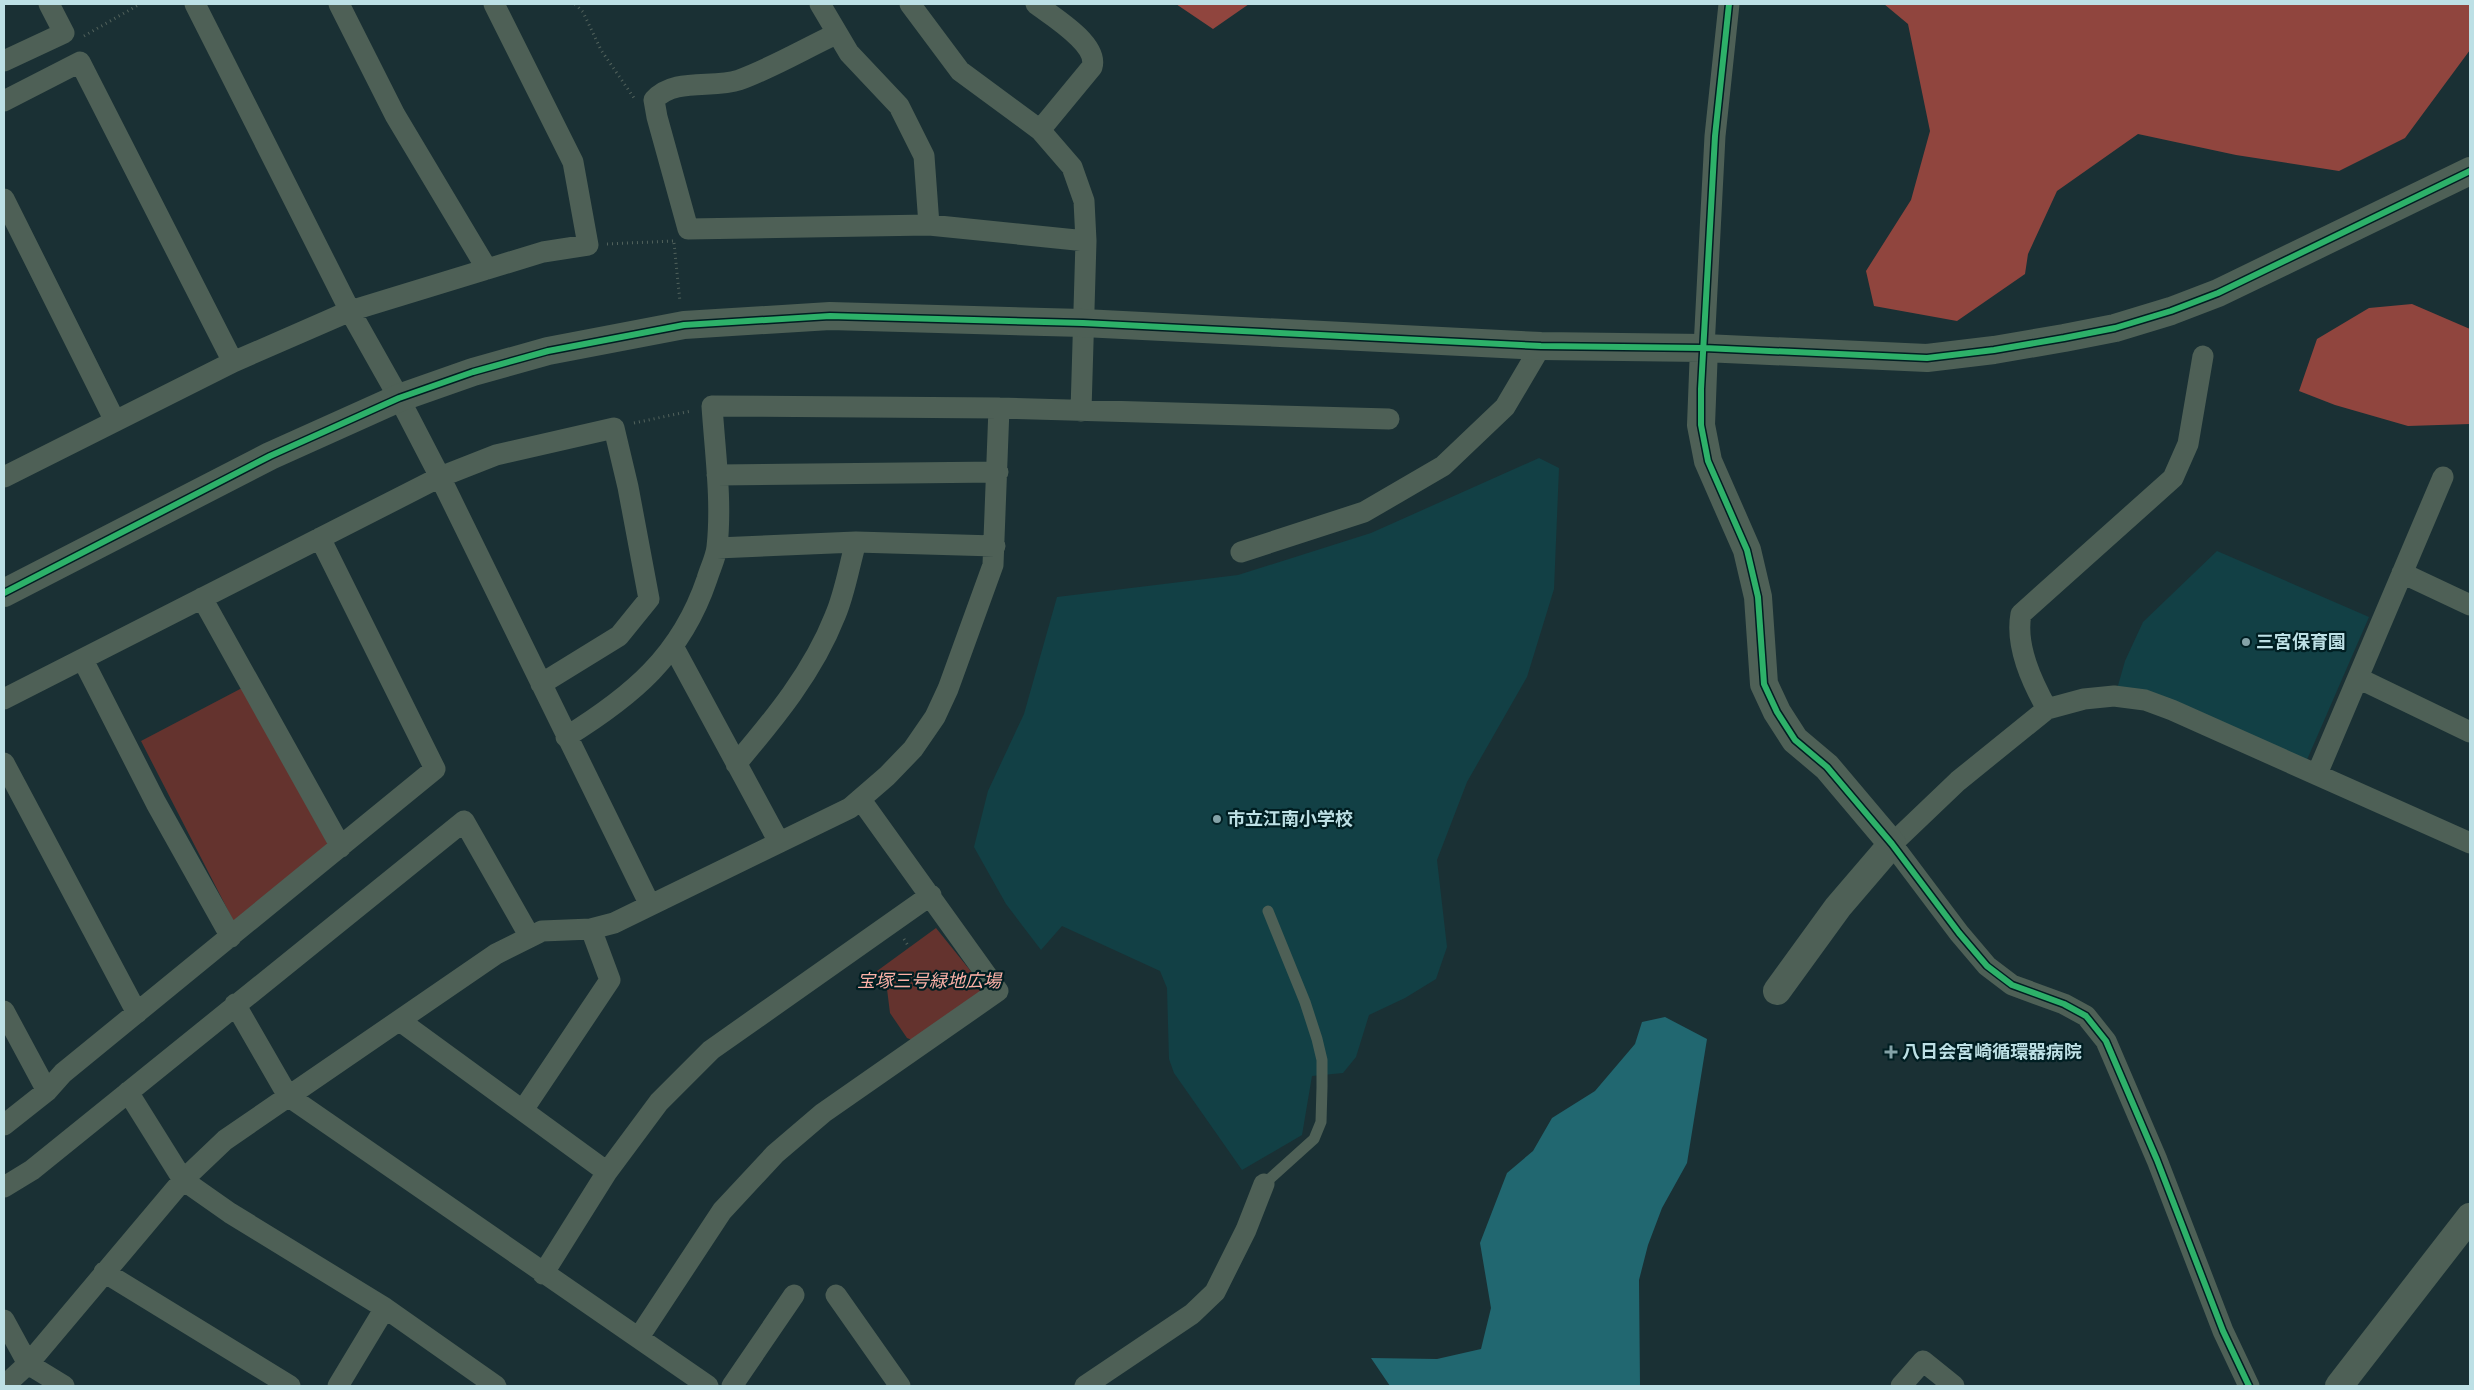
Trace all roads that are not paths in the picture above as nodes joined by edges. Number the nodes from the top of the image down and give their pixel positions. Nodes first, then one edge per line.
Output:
1 (49, 4) edge
2 (195, 4) edge
3 (339, 4) edge
4 (494, 4) edge
5 (820, 4) edge
6 (910, 4) edge
7 (1036, 4) edge
8 (1729, 4) edge
9 (836, 34) junction
10 (4, 61) edge
11 (4, 102) edge
12 (1040, 130) junction
13 (2470, 171) edge
14 (4, 199) edge
15 (929, 225) junction
16 (1086, 241) junction
17 (487, 269) junction
18 (350, 311) junction
19 (1083, 323) junction
20 (1541, 346) junction
21 (1704, 348) junction
22 (2203, 356) dead end
23 (233, 362) junction
24 (399, 398) junction
25 (999, 408) junction
26 (1081, 411) junction
27 (1389, 419) dead end
28 (115, 421) junction
29 (998, 472) junction
30 (717, 475) junction
31 (4, 477) edge
32 (440, 477) junction
33 (2443, 477) dead end
34 (320, 538) junction
35 (856, 542) junction
36 (995, 546) junction
37 (717, 548) junction
38 (1241, 552) dead end
39 (2402, 573) junction
40 (4, 593) edge
41 (202, 598) junction
42 (2470, 604) edge
43 (674, 648) junction
44 (84, 660) junction
45 (2358, 678) junction
46 (541, 684) junction
47 (4, 699) edge
48 (2047, 709) junction
49 (2470, 732) edge
50 (566, 738) junction
51 (4, 763) edge
52 (736, 764) junction
53 (2317, 774) junction
54 (861, 800) junction
55 (779, 842) junction
56 (2470, 843) edge
57 (1892, 844) junction
58 (341, 847) junction
59 (931, 895) junction
60 (650, 906) junction
61 (1268, 911) dead end
62 (591, 929) junction
63 (230, 937) junction
64 (530, 937) junction
65 (1777, 990) dead end
66 (236, 1004) junction
67 (4, 1011) edge
68 (137, 1013) junction
69 (400, 1021) junction
70 (47, 1091) junction
71 (128, 1092) junction
72 (288, 1096) junction
73 (523, 1110) junction
74 (4, 1125) edge
75 (607, 1172) junction
76 (183, 1180) junction
77 (1264, 1184) joint
78 (4, 1186) edge
79 (2470, 1217) edge
80 (104, 1272) junction
81 (543, 1274) junction
82 (794, 1295) dead end
83 (836, 1295) dead end
84 (384, 1308) junction
85 (4, 1320) edge
86 (638, 1337) junction
87 (28, 1364) junction
88 (4, 1386) edge
89 (64, 1386) edge
90 (290, 1386) edge
91 (338, 1386) edge
92 (496, 1386) edge
93 (708, 1386) edge
94 (732, 1386) edge
95 (900, 1386) edge
96 (1085, 1386) edge
97 (1901, 1386) edge
98 (1954, 1386) edge
99 (2249, 1386) edge
100 (2339, 1386) edge

1 - 10 street
2 - 18 street
3 - 17 street
4 - 17 street
5 - 9 street
6 - 12 street
7 - 12 street
8 - 21 street
9 - 15 street
9 - 15 street
11 - 23 street
12 - 16 street
13 - 21 street
14 - 28 street
15 - 16 street
16 - 19 street
17 - 18 street
18 - 23 street
18 - 24 street
19 - 20 street
19 - 24 street
19 - 26 street
20 - 21 street
20 - 38 street
21 - 57 street
22 - 48 street
23 - 28 street
24 - 32 street
24 - 40 street
25 - 26 street
25 - 29 street
25 - 30 street
26 - 27 street
28 - 31 street
29 - 30 street
29 - 36 street
30 - 37 street
32 - 34 street
32 - 46 street
32 - 46 street
33 - 39 street
34 - 41 street
34 - 58 street
35 - 36 street
35 - 37 street
35 - 52 street
36 - 54 street
37 - 43 street
39 - 42 street
39 - 45 street
41 - 44 street
41 - 58 street
43 - 50 street
43 - 52 street
44 - 47 street
44 - 63 street
45 - 49 street
45 - 53 street
46 - 50 street
48 - 53 street
48 - 57 street
50 - 60 street
51 - 68 street
52 - 55 street
53 - 56 street
54 - 55 street
54 - 59 street
55 - 60 street
57 - 65 street
57 - 99 street
58 - 63 street
59 - 75 street
59 - 86 street
60 - 62 street
61 - 77 lane
62 - 64 street
62 - 73 street
63 - 68 street
64 - 66 street
64 - 69 street
66 - 71 street
66 - 72 street
67 - 70 street
68 - 70 street
69 - 72 street
69 - 73 street
70 - 74 street
71 - 76 street
71 - 78 street
72 - 76 street
72 - 81 street
73 - 75 street
75 - 81 street
76 - 80 street
76 - 84 street
77 - 96 street
79 - 100 street
80 - 87 street
80 - 90 street
81 - 86 street
82 - 94 street
83 - 95 street
84 - 91 street
84 - 92 street
85 - 87 street
86 - 93 street
87 - 88 street
87 - 89 street
97 - 98 street

